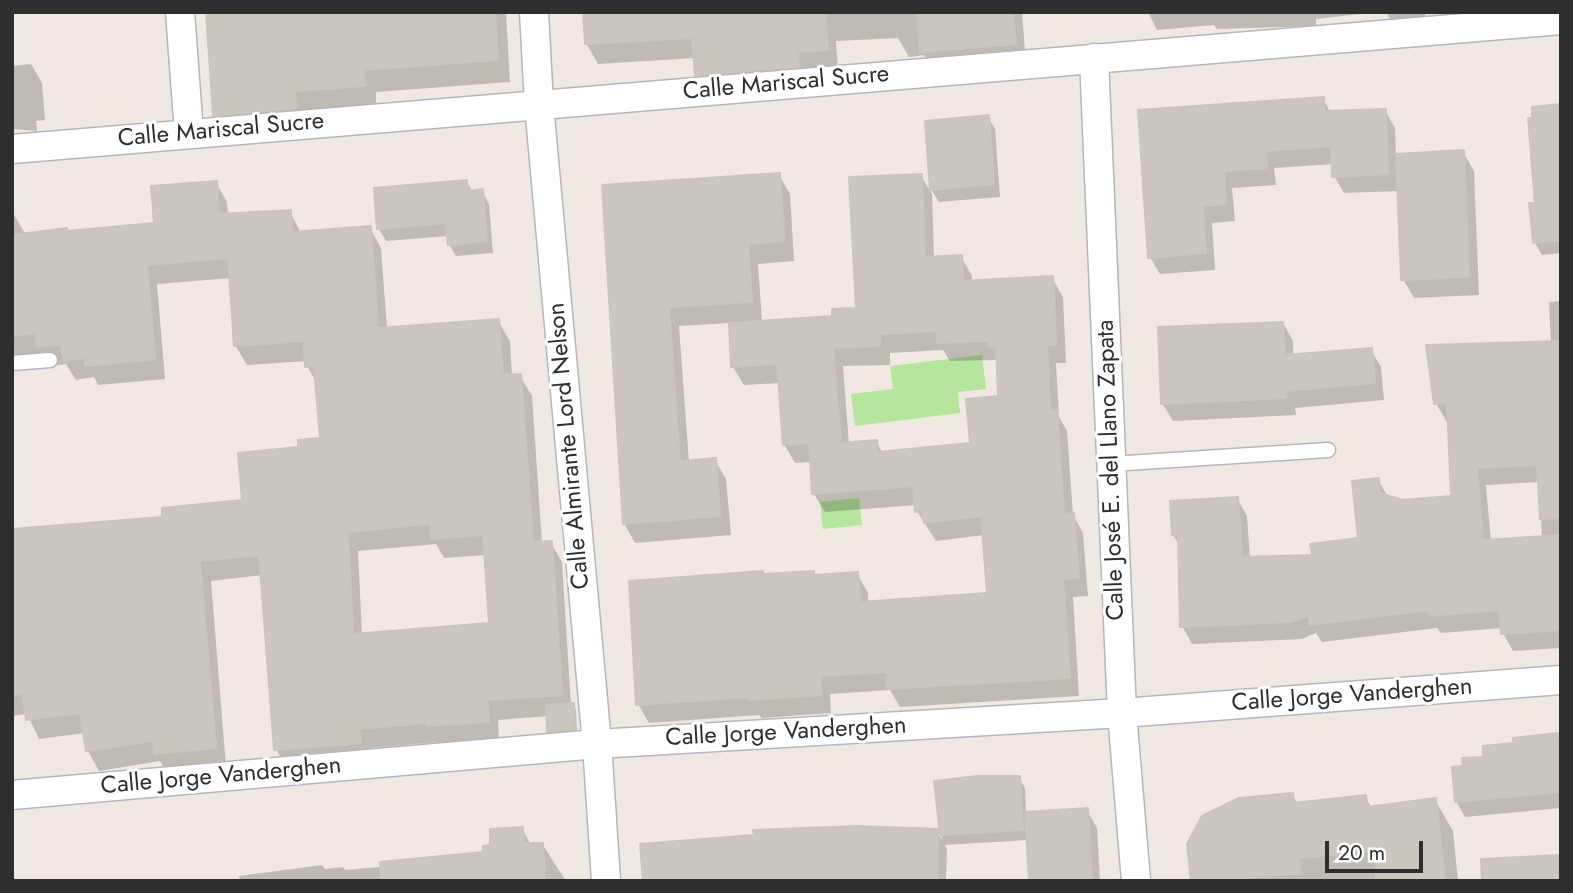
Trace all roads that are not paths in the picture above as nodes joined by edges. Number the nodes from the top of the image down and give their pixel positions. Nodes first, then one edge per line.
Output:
1 (180, 12) edge
2 (534, 12) edge
3 (1561, 20) edge
4 (1094, 58) junction
5 (539, 105) junction
6 (189, 133) junction
7 (12, 149) edge
8 (50, 360) dead end
9 (12, 363) edge
10 (1328, 450) dead end
11 (1111, 464) junction
12 (1561, 680) edge
13 (1122, 713) junction
14 (597, 744) junction
15 (12, 795) edge
16 (606, 881) edge
17 (1136, 881) edge

1 - 6 street
2 - 5 street, Calle Almirante Lord Nelson
3 - 4 street, Calle Mariscal Sucre
4 - 5 street, Calle Mariscal Sucre
4 - 11 street, Calle José E. del Llano Zapata
5 - 6 street, Calle Mariscal Sucre
5 - 14 street, Calle Almirante Lord Nelson
6 - 7 street, Calle Mariscal Sucre
8 - 9 lane
10 - 11 lane
11 - 13 street, Calle José E. del Llano Zapata
12 - 13 street, Calle Jorge Vanderghen
13 - 14 street, Calle Jorge Vanderghen
13 - 17 street, Calle José E. del Llano Zapata
14 - 15 street, Calle Jorge Vanderghen
14 - 16 street, Calle Almirante Lord Nelson

